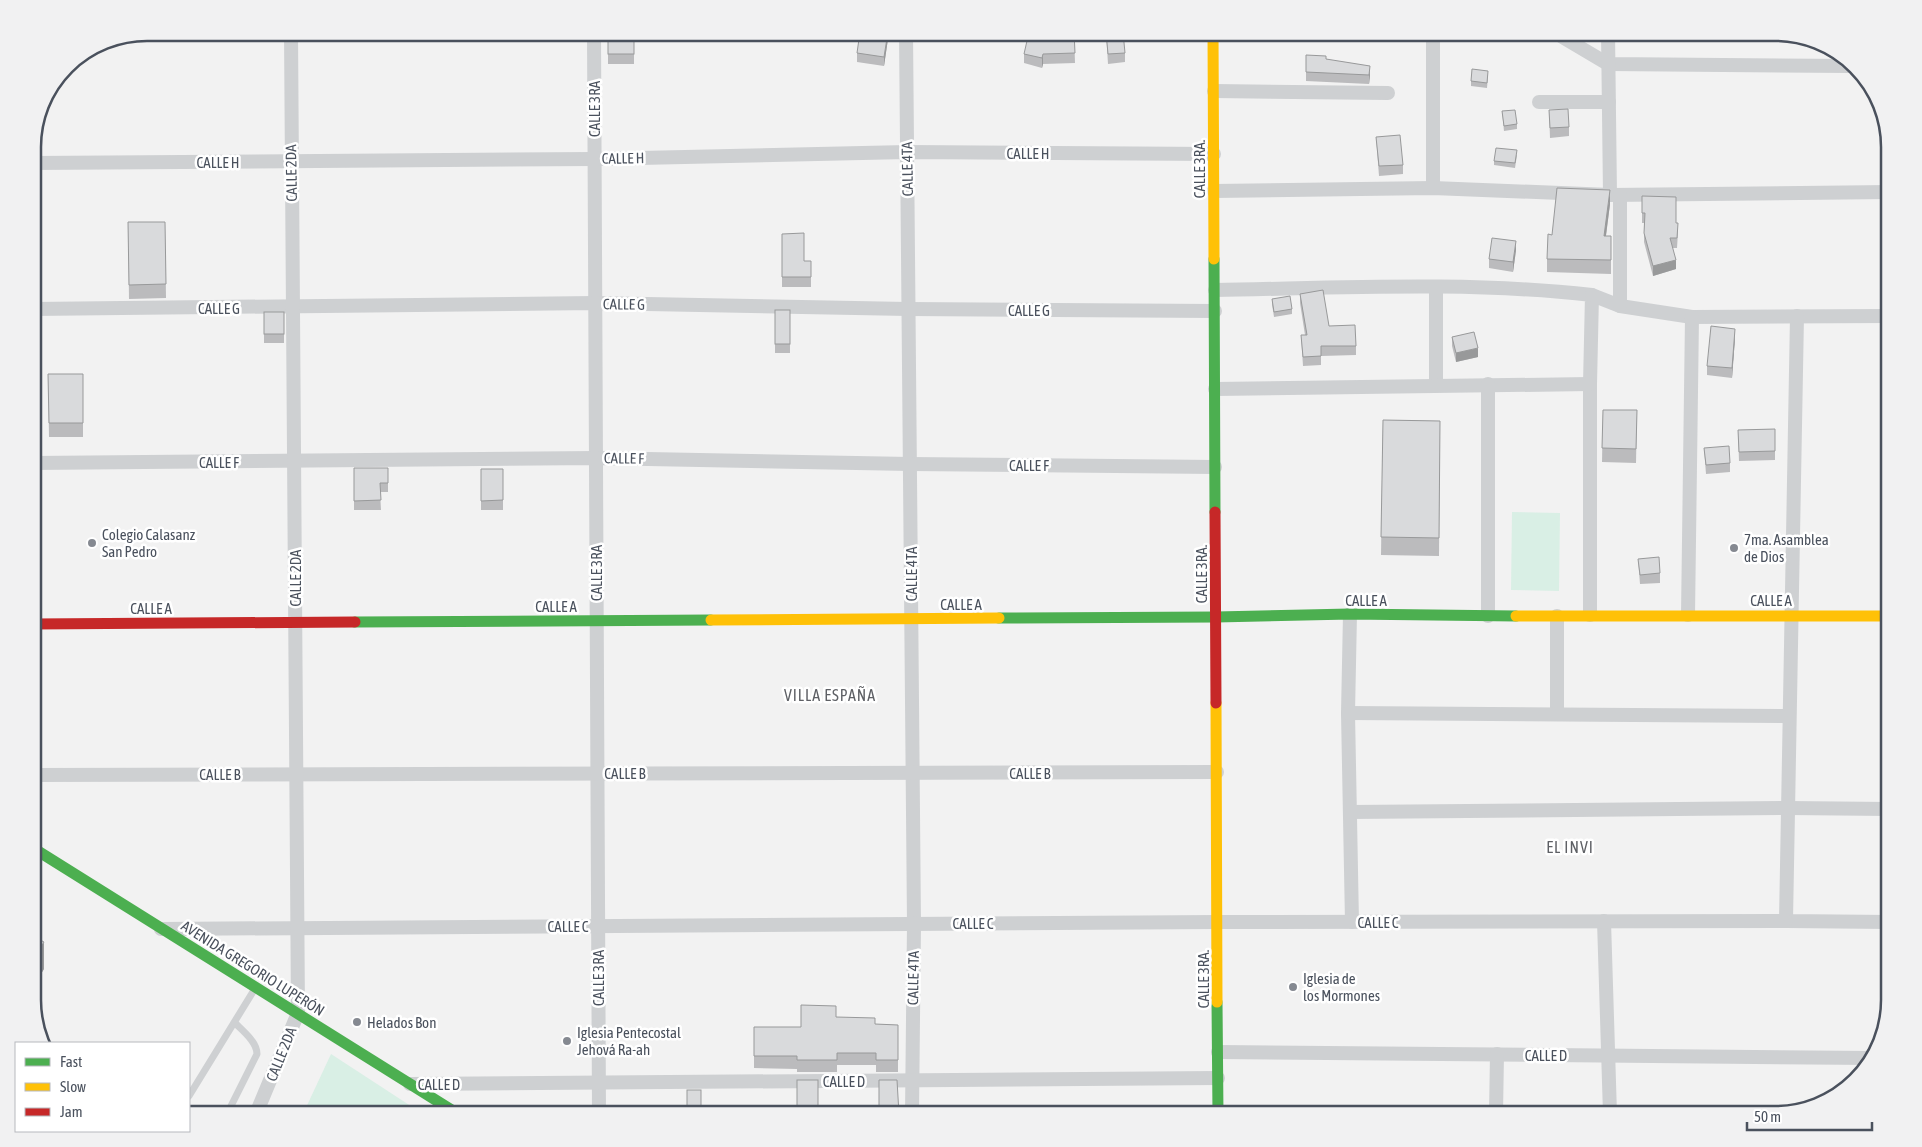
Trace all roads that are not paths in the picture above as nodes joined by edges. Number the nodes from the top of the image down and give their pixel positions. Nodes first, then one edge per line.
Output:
1 (291, 41) edge
2 (594, 41) edge
3 (906, 41) edge
4 (1213, 41) edge
5 (1432, 41) edge
6 (1569, 41) edge
7 (1608, 41) edge
8 (1608, 64) junction
9 (1841, 66) edge
10 (1214, 91) junction
11 (1388, 93) dead end
12 (1538, 102) dead end
13 (1609, 102) junction
14 (907, 152) junction
15 (1214, 154) junction
16 (594, 159) junction
17 (291, 161) junction
18 (41, 163) edge
19 (1433, 188) junction
20 (1214, 192) junction
21 (1881, 192) edge
22 (1615, 195) junction
23 (1436, 287) junction
24 (1215, 290) junction
25 (1592, 295) junction
26 (595, 303) junction
27 (1620, 306) junction
28 (293, 307) junction
29 (41, 309) edge
30 (908, 309) junction
31 (1215, 311) junction
32 (1797, 316) junction
33 (1881, 316) edge
34 (1692, 317) junction
35 (1488, 384) junction
36 (1590, 384) junction
37 (1436, 385) junction
38 (1215, 390) junction
39 (596, 458) junction
40 (294, 462) junction
41 (41, 463) edge
42 (910, 464) junction
43 (1215, 467) junction
44 (1350, 614) junction
45 (1688, 615) junction
46 (1791, 615) junction
47 (1488, 616) junction
48 (1557, 616) junction
49 (1590, 616) junction
50 (1881, 616) edge
51 (1216, 617) junction
52 (911, 619) junction
53 (596, 621) junction
54 (294, 622) junction
55 (41, 624) edge
56 (1348, 713) junction
57 (1557, 714) junction
58 (1789, 716) junction
59 (1217, 772) junction
60 (597, 773) junction
61 (913, 773) junction
62 (297, 774) junction
63 (41, 775) edge
64 (1788, 808) junction
65 (1881, 809) edge
66 (1350, 812) junction
67 (41, 853) edge
68 (1604, 921) junction
69 (1786, 921) junction
70 (1218, 922) junction
71 (1352, 922) junction
72 (1881, 922) edge
73 (914, 924) junction
74 (598, 926) junction
75 (298, 928) junction
76 (160, 929) junction
77 (256, 987) junction
78 (298, 1013) junction
79 (235, 1023) junction
80 (1218, 1052) junction
81 (1497, 1054) junction
82 (1608, 1055) junction
83 (1863, 1058) edge
84 (1218, 1078) junction
85 (912, 1080) junction
86 (599, 1082) junction
87 (410, 1084) junction
88 (190, 1094) edge
89 (231, 1106) edge
90 (259, 1106) edge
91 (445, 1106) edge
92 (599, 1106) edge
93 (912, 1106) edge
94 (1218, 1106) edge
95 (1496, 1106) edge
96 (1610, 1106) edge

1 - 17 street, CALLE 2DA
2 - 16 street, CALLE 3RA
3 - 14 street, CALLE 4TA
4 - 10 street, CALLE 3RA.
5 - 19 street
6 - 8 street
7 - 8 street
8 - 9 street
8 - 13 street
10 - 11 street
10 - 15 street, CALLE 3RA.
12 - 13 street
13 - 22 street
14 - 15 street, CALLE H
14 - 16 street, CALLE H
14 - 30 street, CALLE 4TA
15 - 20 street, CALLE 3RA.
16 - 17 street, CALLE H
16 - 26 street, CALLE 3RA
17 - 18 street, CALLE H
17 - 28 street, CALLE 2DA
19 - 20 street
19 - 22 street
20 - 24 street, CALLE 3RA.
21 - 22 street
22 - 27 street
23 - 24 street
23 - 25 street
23 - 37 street
24 - 31 street, CALLE 3RA.
25 - 27 street
25 - 36 street
26 - 28 street, CALLE G
26 - 30 street, CALLE G
26 - 39 street, CALLE 3RA
27 - 34 street
28 - 29 street, CALLE G
28 - 40 street, CALLE 2DA
30 - 31 street, CALLE G
30 - 42 street, CALLE 4TA
31 - 38 street, CALLE 3RA.
32 - 33 street
32 - 34 street
32 - 46 street
34 - 45 street
35 - 36 street
35 - 37 street
35 - 47 street
36 - 49 street
37 - 38 street
38 - 43 street, CALLE 3RA.
39 - 40 street, CALLE F
39 - 42 street, CALLE F
39 - 53 street, CALLE 3RA
40 - 41 street, CALLE F
40 - 54 street, CALLE 2DA
42 - 43 street, CALLE F
42 - 52 street, CALLE 4TA
43 - 51 street, CALLE 3RA.
44 - 47 street, CALLE A
44 - 51 street, CALLE A
44 - 56 street
45 - 46 street, CALLE A
45 - 49 street, CALLE A
46 - 50 street, CALLE A
46 - 58 street
47 - 48 street, CALLE A
48 - 49 street, CALLE A
48 - 57 street
51 - 52 street, CALLE A
51 - 59 street, CALLE 3RA.
52 - 53 street, CALLE A
52 - 61 street, CALLE 4TA
53 - 54 street, CALLE A
53 - 60 street, CALLE 3RA
54 - 55 street, CALLE A
54 - 62 street, CALLE 2DA
56 - 57 street
56 - 66 street
57 - 58 street
58 - 64 street
59 - 61 street, CALLE B
59 - 70 street, CALLE 3RA.
60 - 61 street, CALLE B
60 - 62 street, CALLE B
60 - 74 street, CALLE 3RA
61 - 73 street, CALLE 4TA
62 - 63 street, CALLE B
62 - 75 street, CALLE 2DA
64 - 65 street
64 - 66 street
64 - 69 street
66 - 71 street
67 - 76 street, AVENIDA GREGORIO LUPERÓN
68 - 69 street, CALLE C
68 - 71 street, CALLE C
68 - 82 street
69 - 72 street, CALLE C
70 - 71 street, CALLE C
70 - 73 street, CALLE C
70 - 80 street, CALLE 3RA.
73 - 74 street, CALLE C
73 - 85 street, CALLE 4TA
74 - 75 street, CALLE C
74 - 86 street, CALLE 3RA
75 - 76 street, CALLE C
75 - 78 street, CALLE 2DA
76 - 77 street, AVENIDA GREGORIO LUPERÓN
77 - 78 street, AVENIDA GREGORIO LUPERÓN
77 - 79 lane
78 - 87 street, AVENIDA GREGORIO LUPERÓN
78 - 90 street, CALLE 2DA
79 - 88 lane
79 - 89 lane
80 - 81 street, CALLE D
80 - 84 street, CALLE 3RA.
81 - 82 street, CALLE D
81 - 95 street
82 - 83 street, CALLE D
82 - 96 street
84 - 85 street, CALLE D
84 - 94 street, CALLE 3RA.
85 - 86 street, CALLE D
85 - 93 street, CALLE 4TA
86 - 87 street, CALLE D
86 - 92 street, CALLE 3RA
87 - 91 street, AVENIDA GREGORIO LUPERÓN

